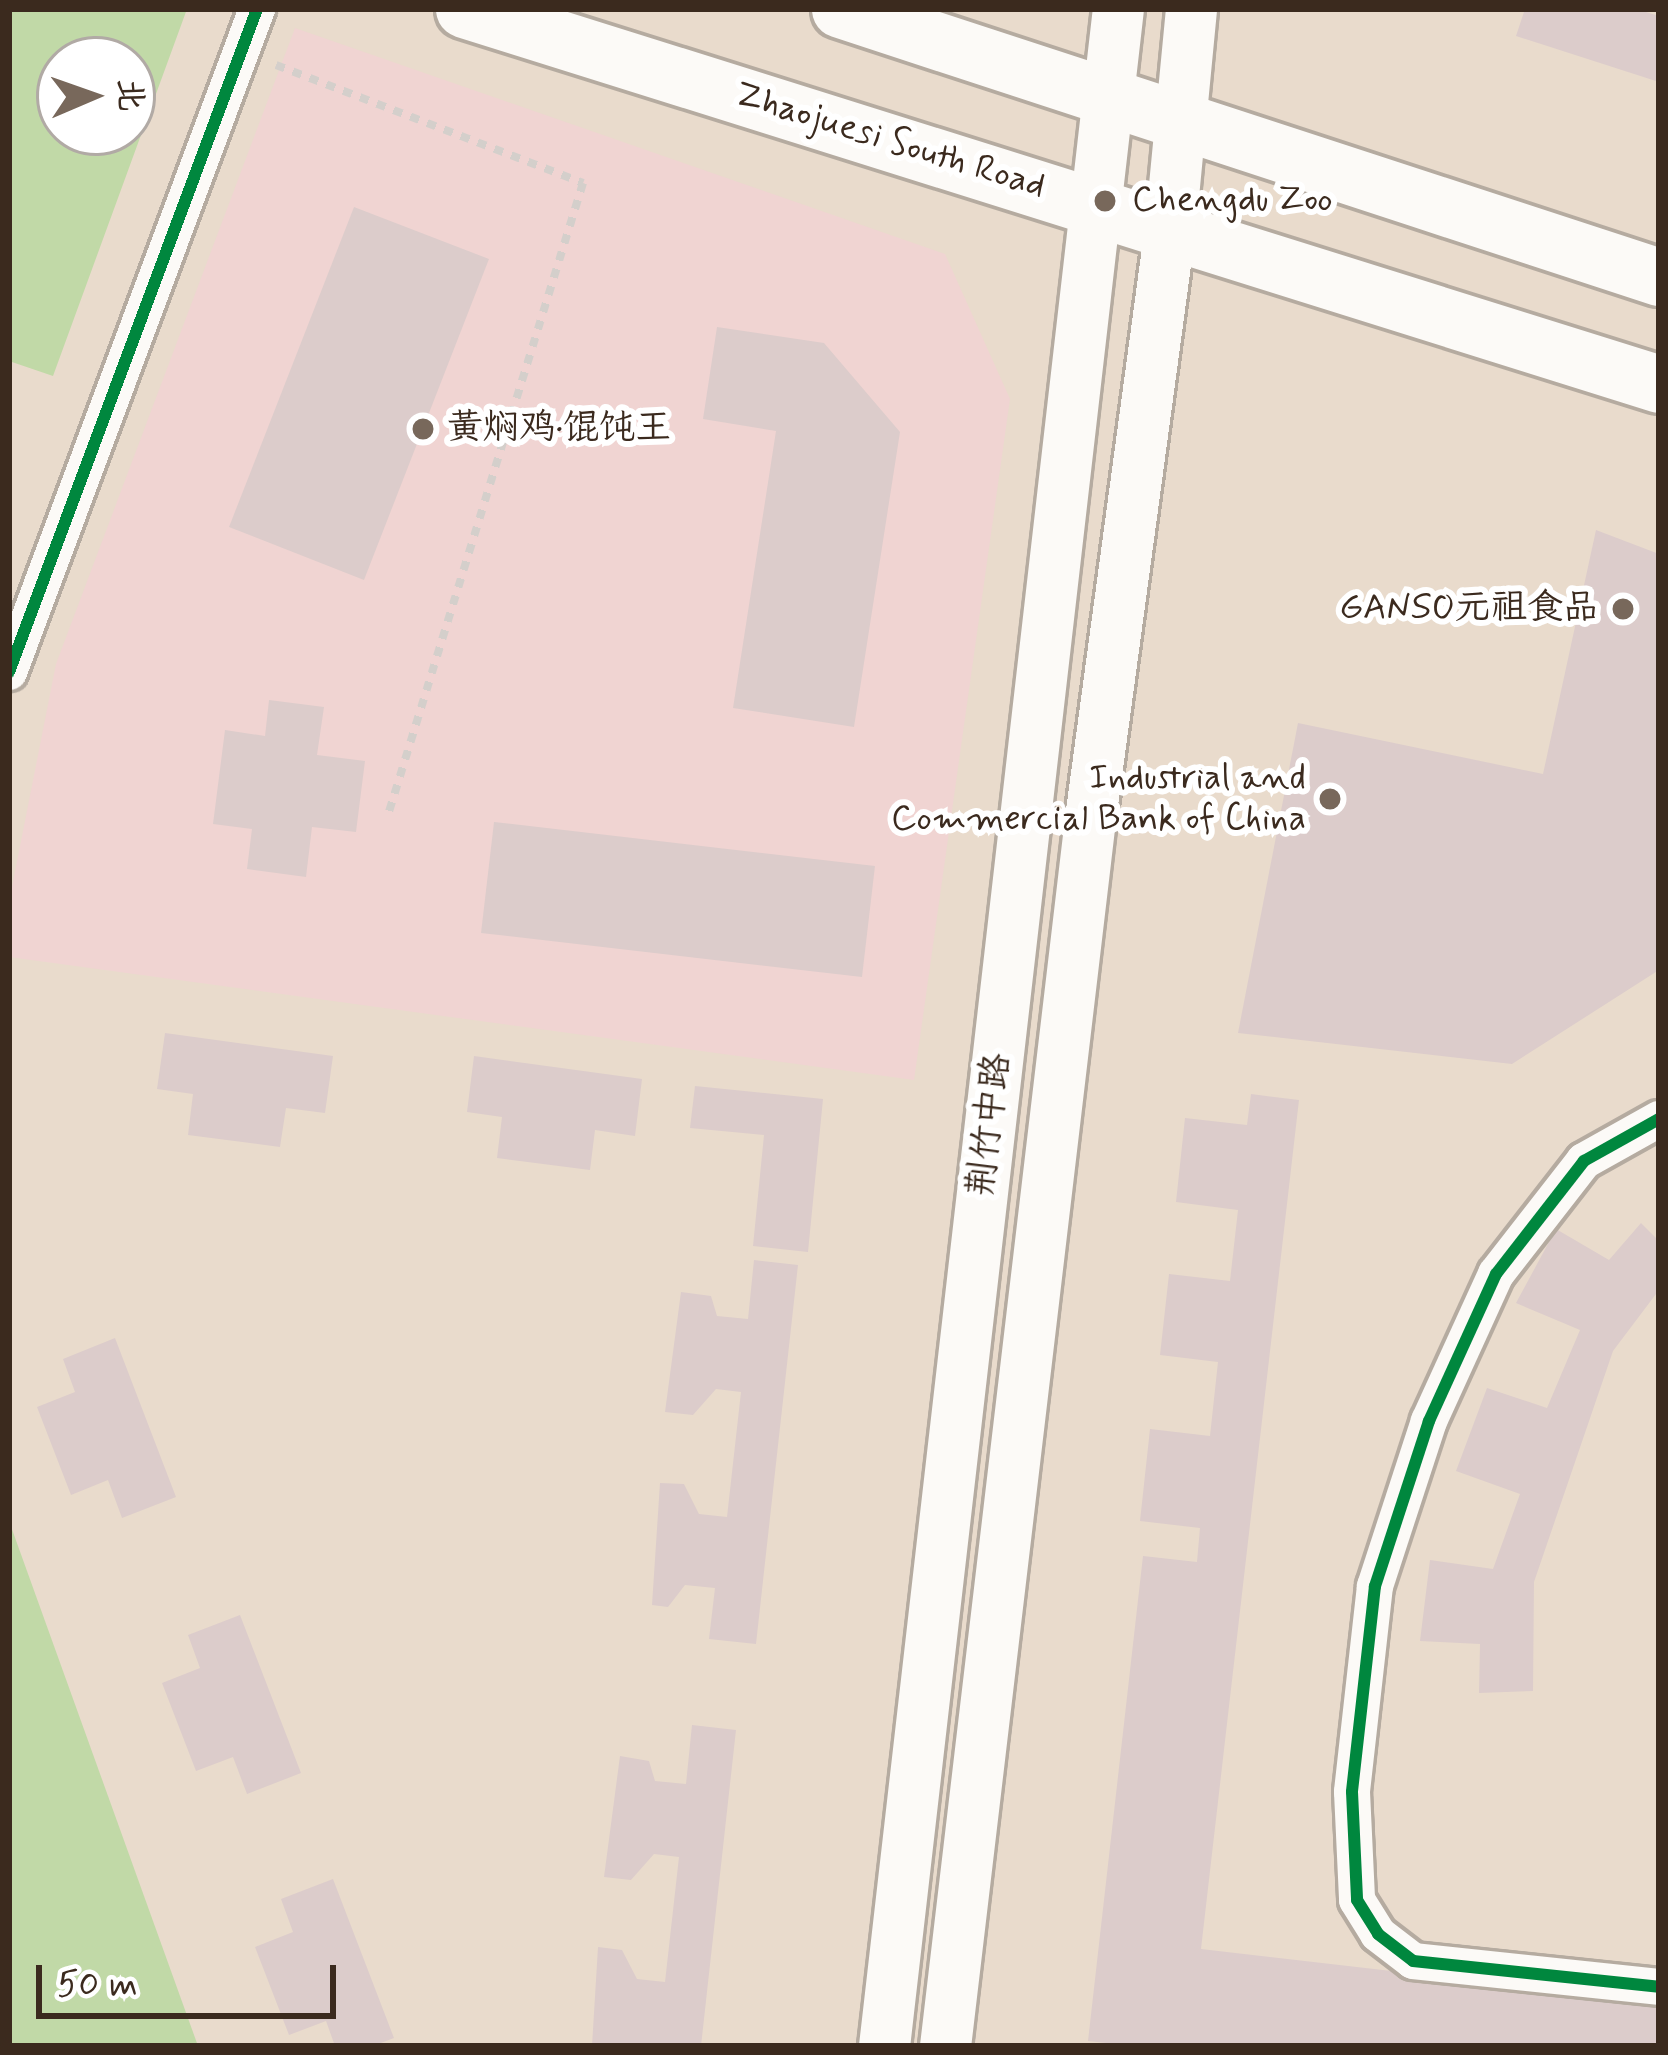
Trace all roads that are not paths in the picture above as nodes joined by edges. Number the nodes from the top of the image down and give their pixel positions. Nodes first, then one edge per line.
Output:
1 (256, 9) edge
2 (464, 9) edge
3 (840, 9) edge
4 (1118, 9) edge
5 (1191, 9) edge
6 (1108, 98) junction
7 (1178, 121) junction
8 (1096, 205) junction
9 (1169, 227) junction
10 (1659, 277) edge
11 (1659, 384) edge
12 (9, 672) edge
13 (1659, 1119) edge
14 (1659, 1987) edge
15 (884, 2046) edge
16 (945, 2046) edge

1 - 12 street
2 - 8 main road, Zhaojuesi South Road
3 - 6 main road
4 - 6 main road, 荆竹中路
5 - 7 main road, 荆竹中路
6 - 7 main road
6 - 8 main road, 荆竹中路
7 - 9 main road, 荆竹中路
7 - 10 main road
8 - 9 main road, Zhaojuesi South Road
8 - 15 main road, 荆竹中路
9 - 11 main road, Zhaojuesi South Road
9 - 16 main road, 荆竹中路
13 - 14 street

